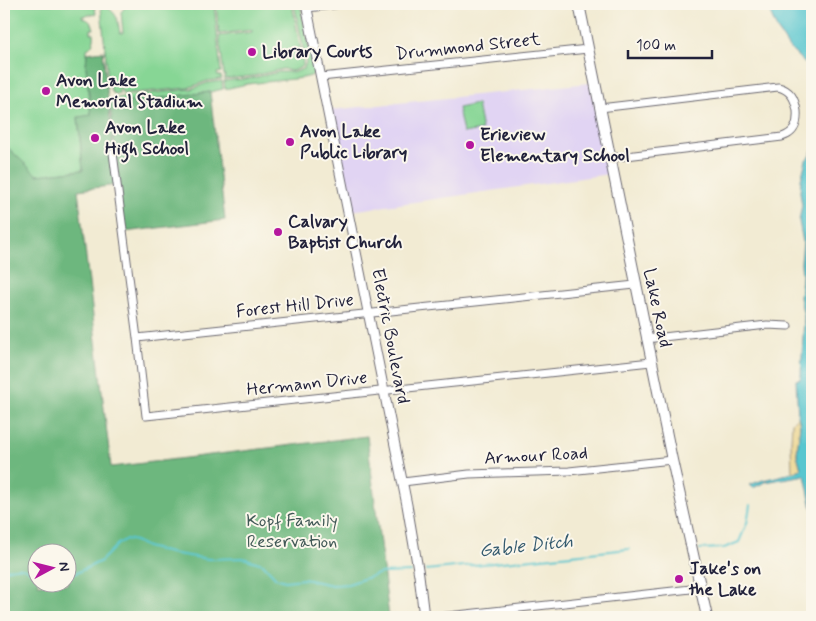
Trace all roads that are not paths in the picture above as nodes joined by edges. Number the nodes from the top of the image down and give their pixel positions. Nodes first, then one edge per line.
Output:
1 (342, 4) edge
2 (579, 4) edge
3 (307, 6) edge
4 (588, 49) junction
5 (321, 77) junction
6 (600, 108) junction
7 (113, 153) dead end
8 (610, 158) junction
9 (635, 285) junction
10 (369, 313) junction
11 (788, 326) dead end
12 (137, 338) junction
13 (646, 338) junction
14 (651, 362) junction
15 (384, 390) junction
16 (672, 460) junction
17 (403, 482) junction
18 (700, 588) junction
19 (424, 617) edge
20 (439, 617) edge
21 (707, 617) edge

1 - 3 street
2 - 4 main road, Lake Road
3 - 5 street, Electric Boulevard
4 - 5 street, Drummond Street
4 - 6 main road, Lake Road
5 - 10 street, Electric Boulevard
6 - 8 main road, Lake Road
6 - 8 street
7 - 12 street
8 - 9 main road, Lake Road
9 - 10 street, Forest Hill Drive
9 - 13 main road, Lake Road
10 - 12 street, Forest Hill Drive
10 - 15 street, Electric Boulevard
11 - 13 street
12 - 15 street, Hermann Drive
13 - 14 main road, Lake Road
14 - 15 street, Hermann Drive
14 - 16 main road, Lake Road
15 - 17 street, Electric Boulevard
16 - 17 street, Armour Road
16 - 18 main road, Lake Road
17 - 19 street, Electric Boulevard
18 - 20 street
18 - 21 main road, Lake Road

